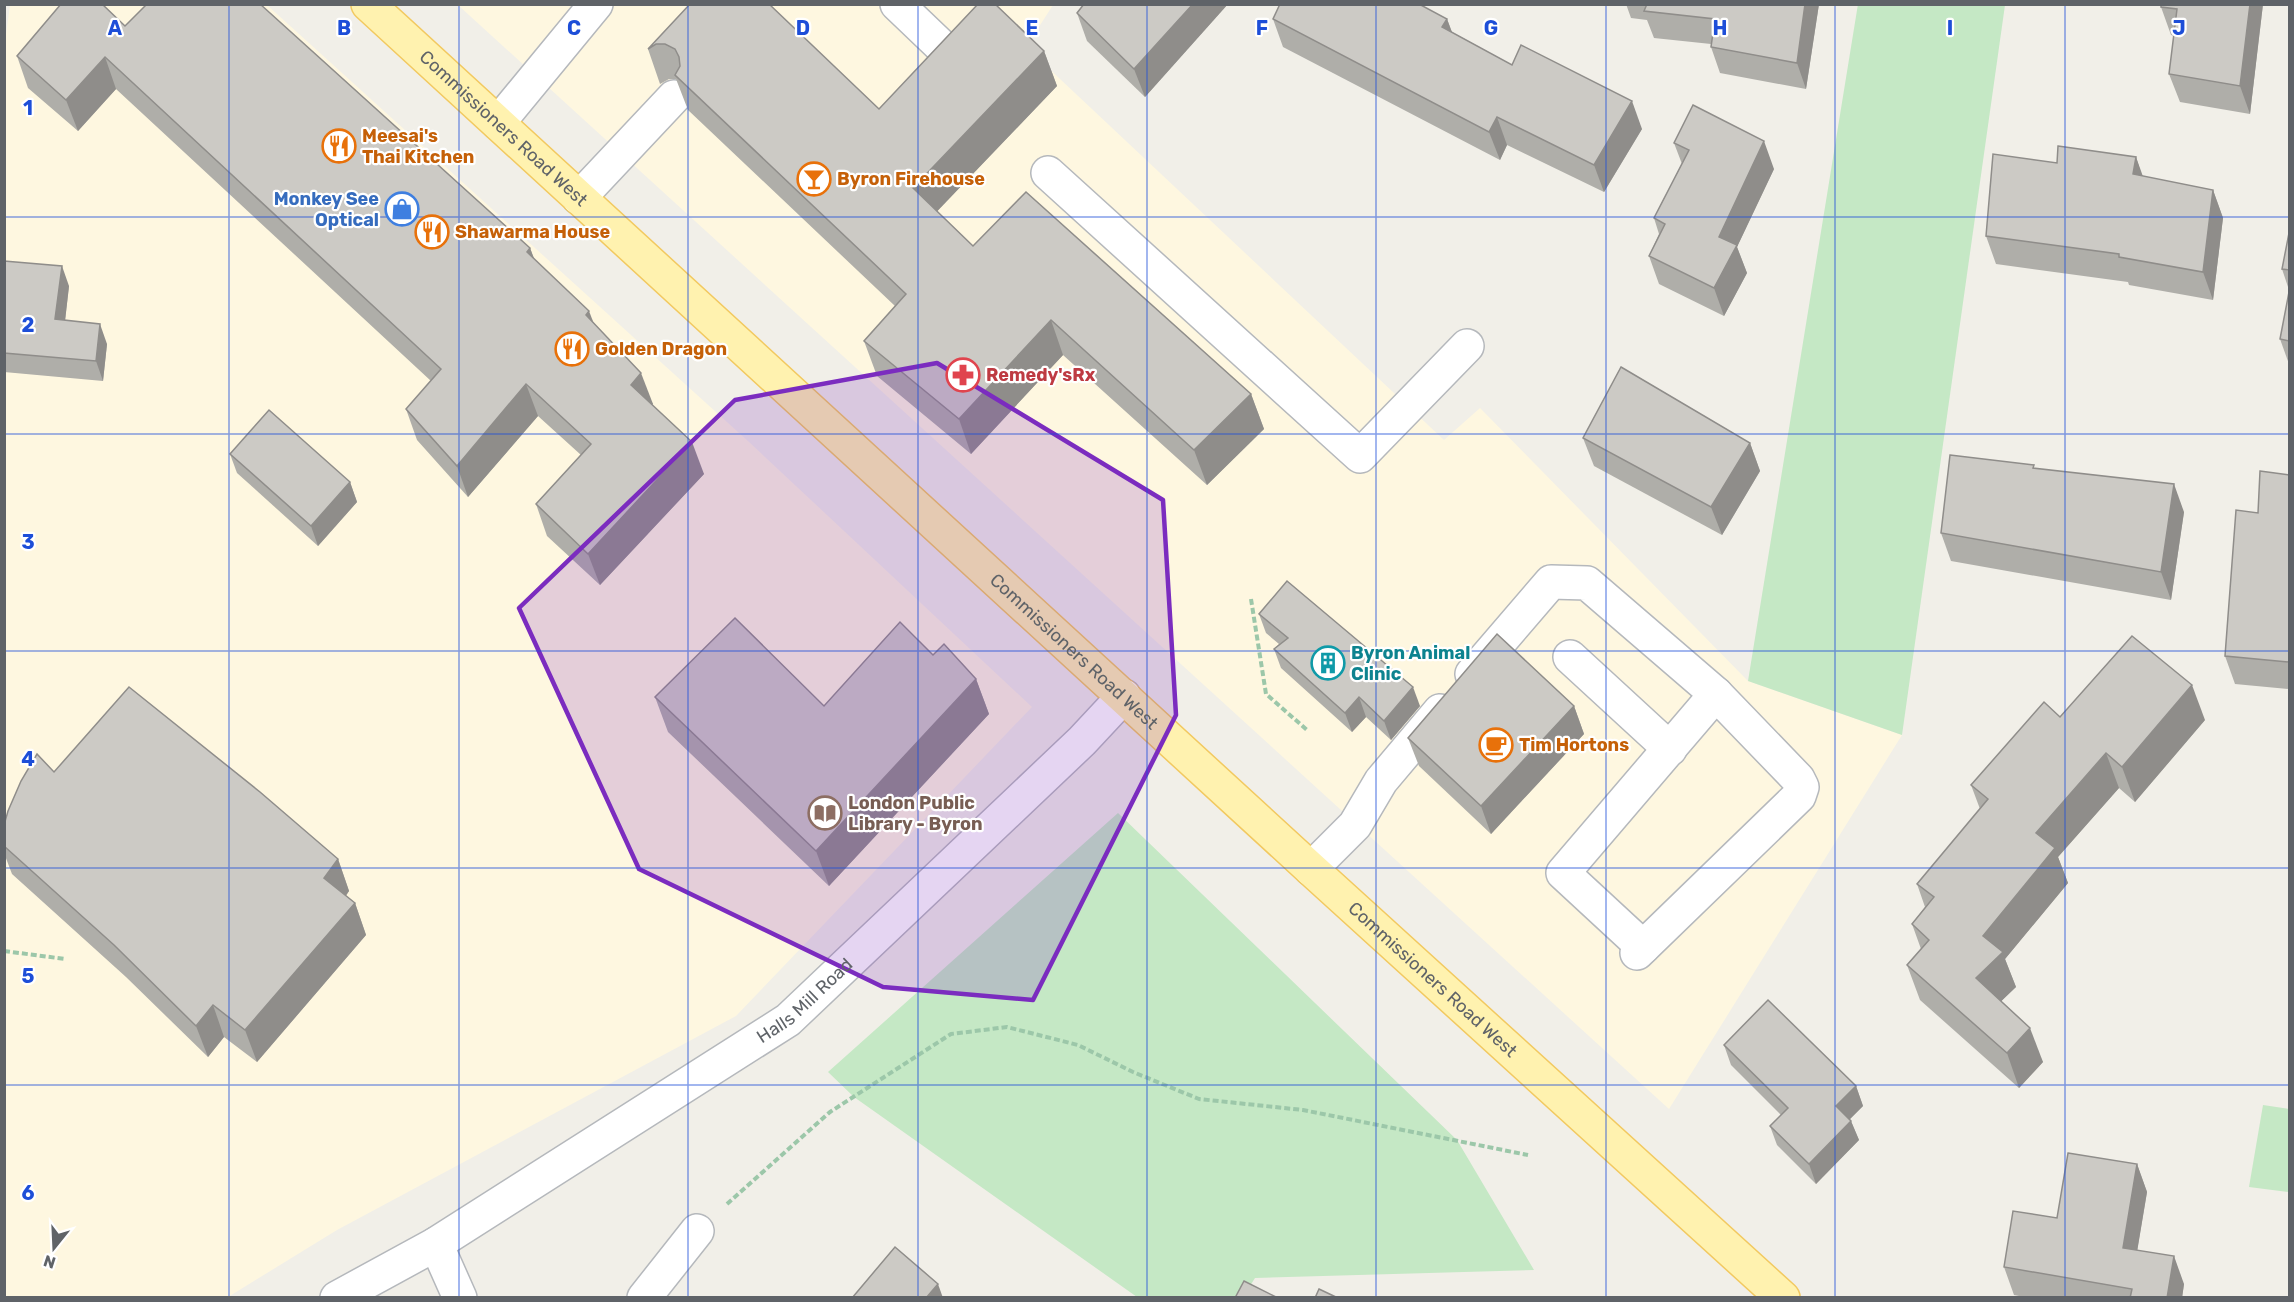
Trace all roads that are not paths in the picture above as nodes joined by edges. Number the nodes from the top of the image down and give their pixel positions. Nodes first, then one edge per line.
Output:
1 (368, 4) edge
2 (596, 4) edge
3 (897, 4) edge
4 (944, 48) edge
5 (674, 97) edge
6 (498, 123) junction
7 (1048, 173) dead end
8 (579, 198) junction
9 (1467, 346) dead end
10 (1570, 657) dead end
11 (1716, 694) junction
12 (1124, 696) junction
13 (1670, 749) junction
14 (1311, 869) junction
15 (697, 1231) road end
16 (436, 1244) junction
17 (337, 1298) edge
18 (460, 1298) edge
19 (644, 1298) edge
20 (1783, 1298) edge

1 - 6 main road, Commissioners Road West
2 - 6 street
3 - 4 street
5 - 8 street
6 - 8 main road, Commissioners Road West
7 - 9 street
8 - 12 main road, Commissioners Road West
10 - 13 street
11 - 13 street
11 - 13 street
11 - 14 street
12 - 14 main road, Commissioners Road West
12 - 16 street, Halls Mill Road
14 - 20 main road, Commissioners Road West
15 - 19 street
16 - 17 street, Halls Mill Road
16 - 18 street

